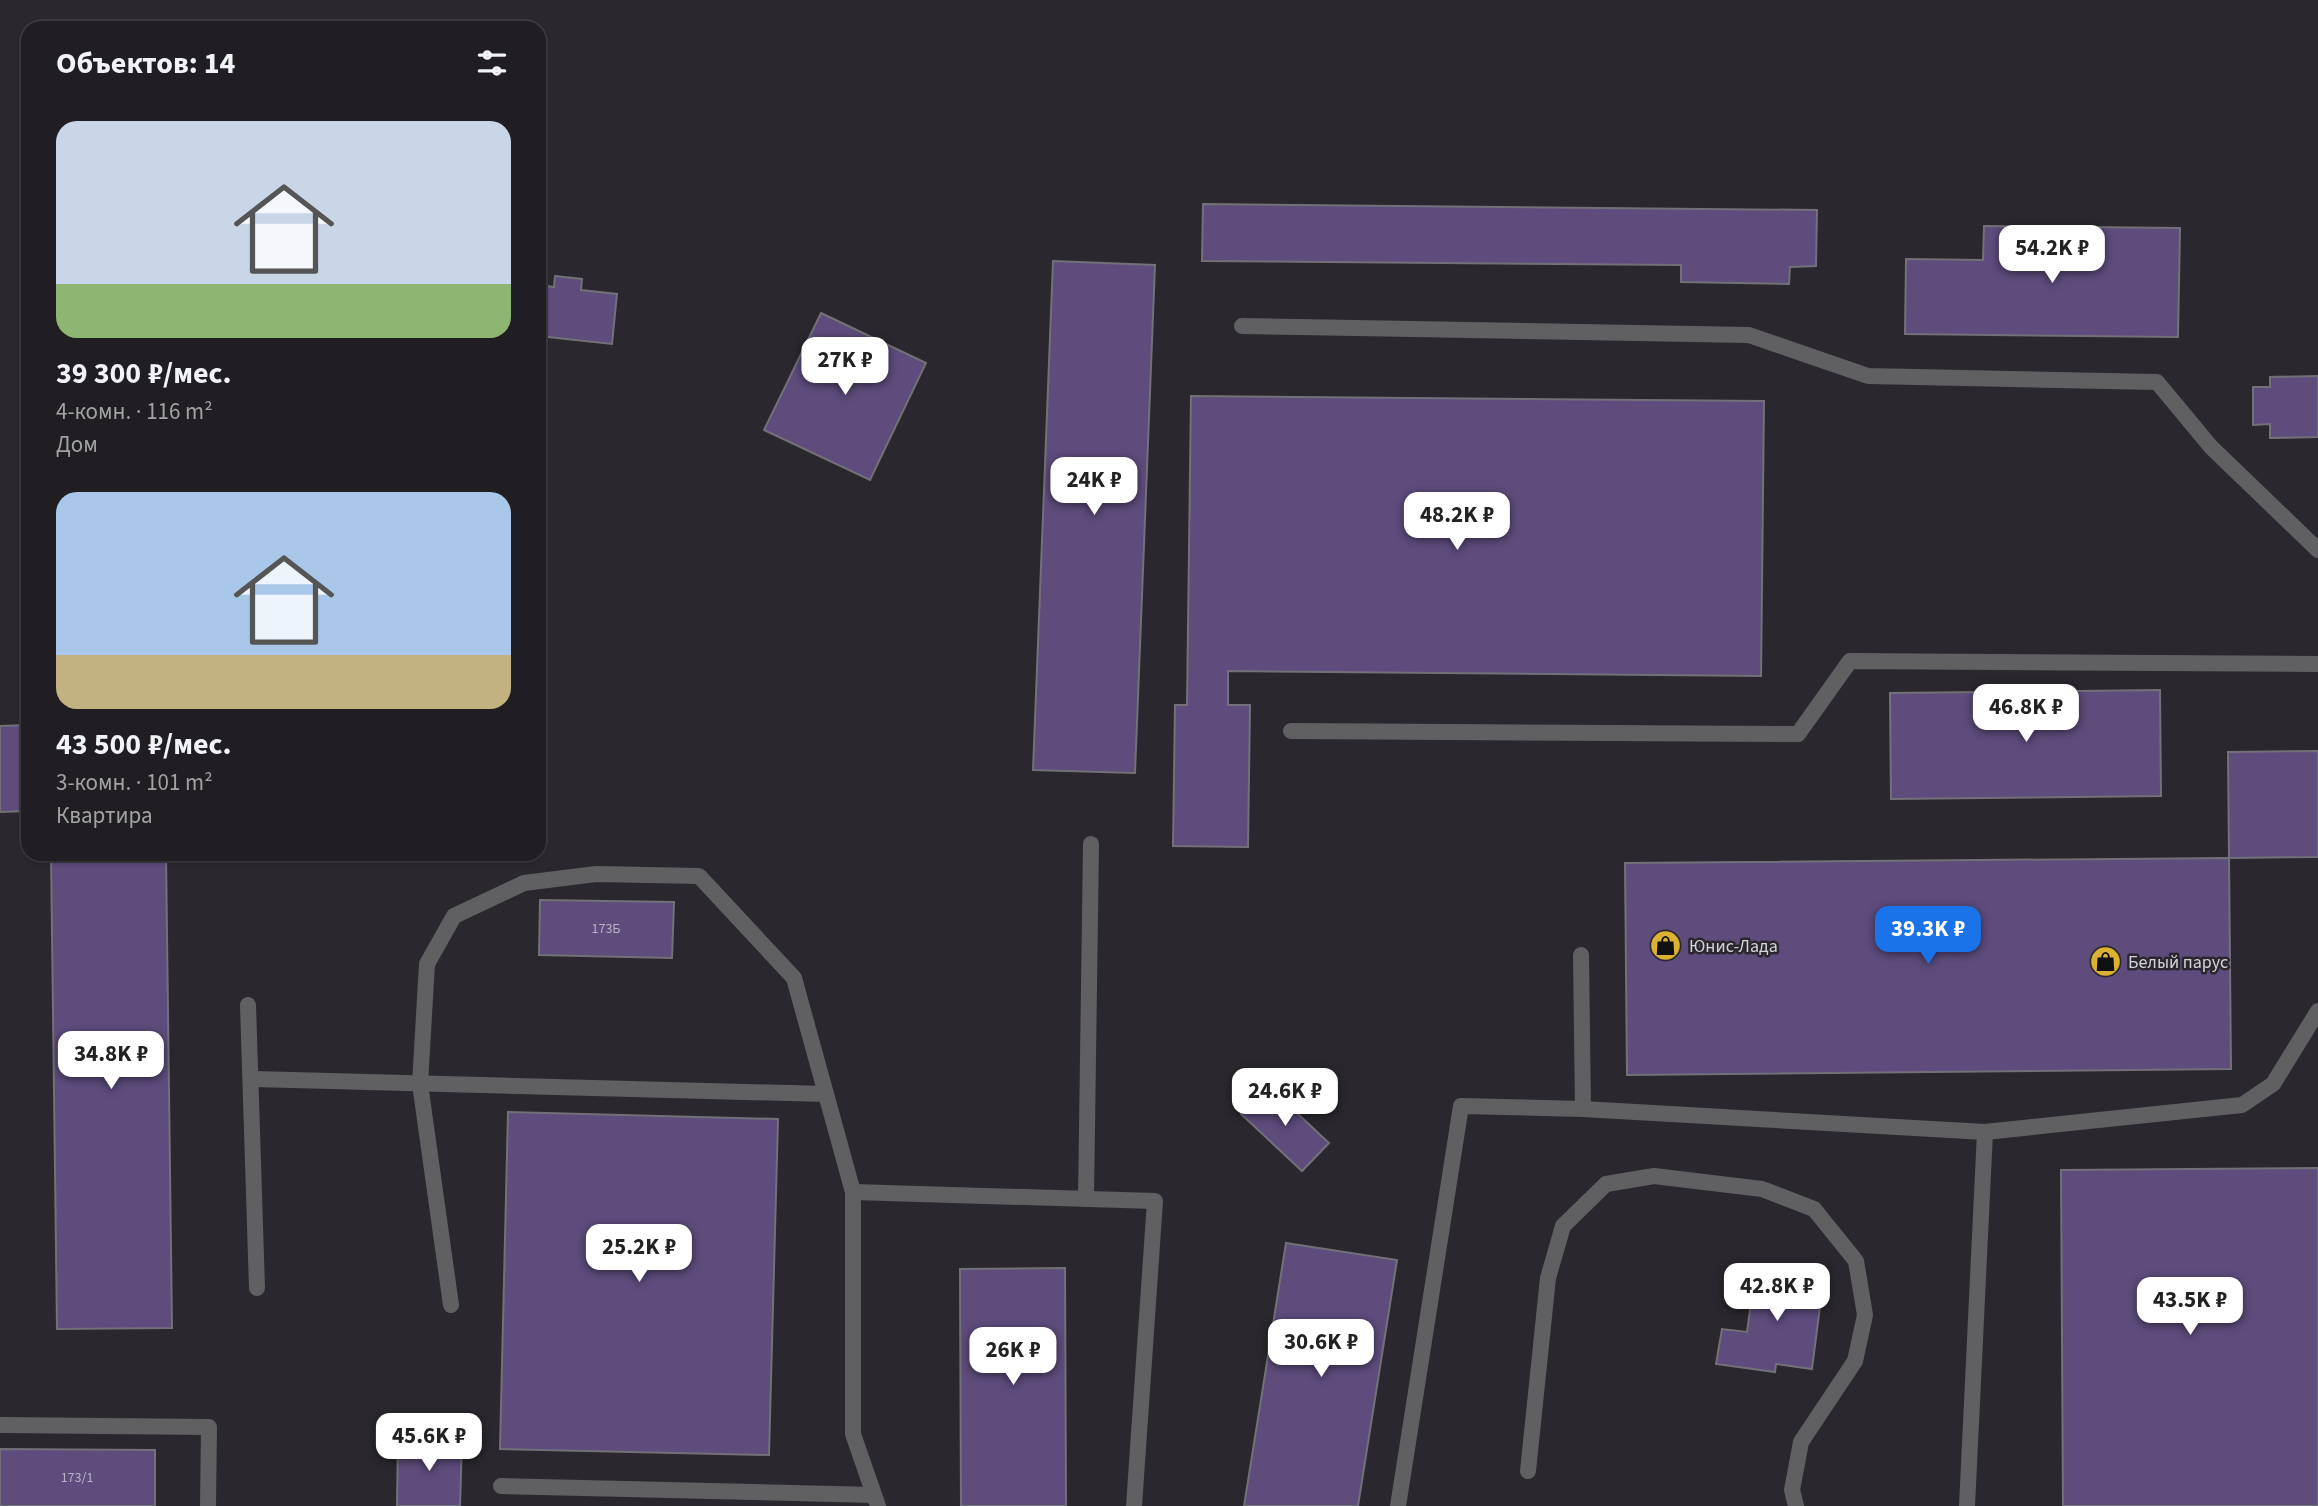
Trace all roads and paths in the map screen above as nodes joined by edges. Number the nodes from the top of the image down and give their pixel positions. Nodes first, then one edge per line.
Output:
1 (1242, 326) dead end
2 (2318, 550) edge
3 (2318, 664) edge
4 (1291, 731) dead end
5 (1091, 844) dead end
6 (1581, 955) dead end
7 (248, 1005) dead end
8 (2318, 1011) edge
9 (251, 1079) junction
10 (419, 1084) junction
11 (826, 1094) junction
12 (1583, 1109) junction
13 (1985, 1132) junction
14 (853, 1192) junction
15 (1086, 1199) junction
16 (257, 1288) dead end
17 (451, 1304) dead end
18 (0, 1425) edge
19 (1528, 1471) dead end
20 (501, 1486) dead end
21 (876, 1500) edge
22 (208, 1506) edge
23 (1134, 1506) edge
24 (1398, 1506) edge
25 (1796, 1506) edge
26 (1966, 1506) edge

1 - 2 lane
3 - 4 lane
5 - 15 lane
6 - 12 lane
7 - 9 lane
8 - 13 lane
9 - 10 lane
9 - 16 lane
10 - 11 lane
10 - 11 lane
10 - 17 lane
11 - 14 lane
12 - 13 lane
12 - 24 lane
13 - 26 lane
14 - 15 lane
14 - 21 lane
15 - 23 lane
18 - 22 lane
19 - 25 lane
20 - 21 lane

